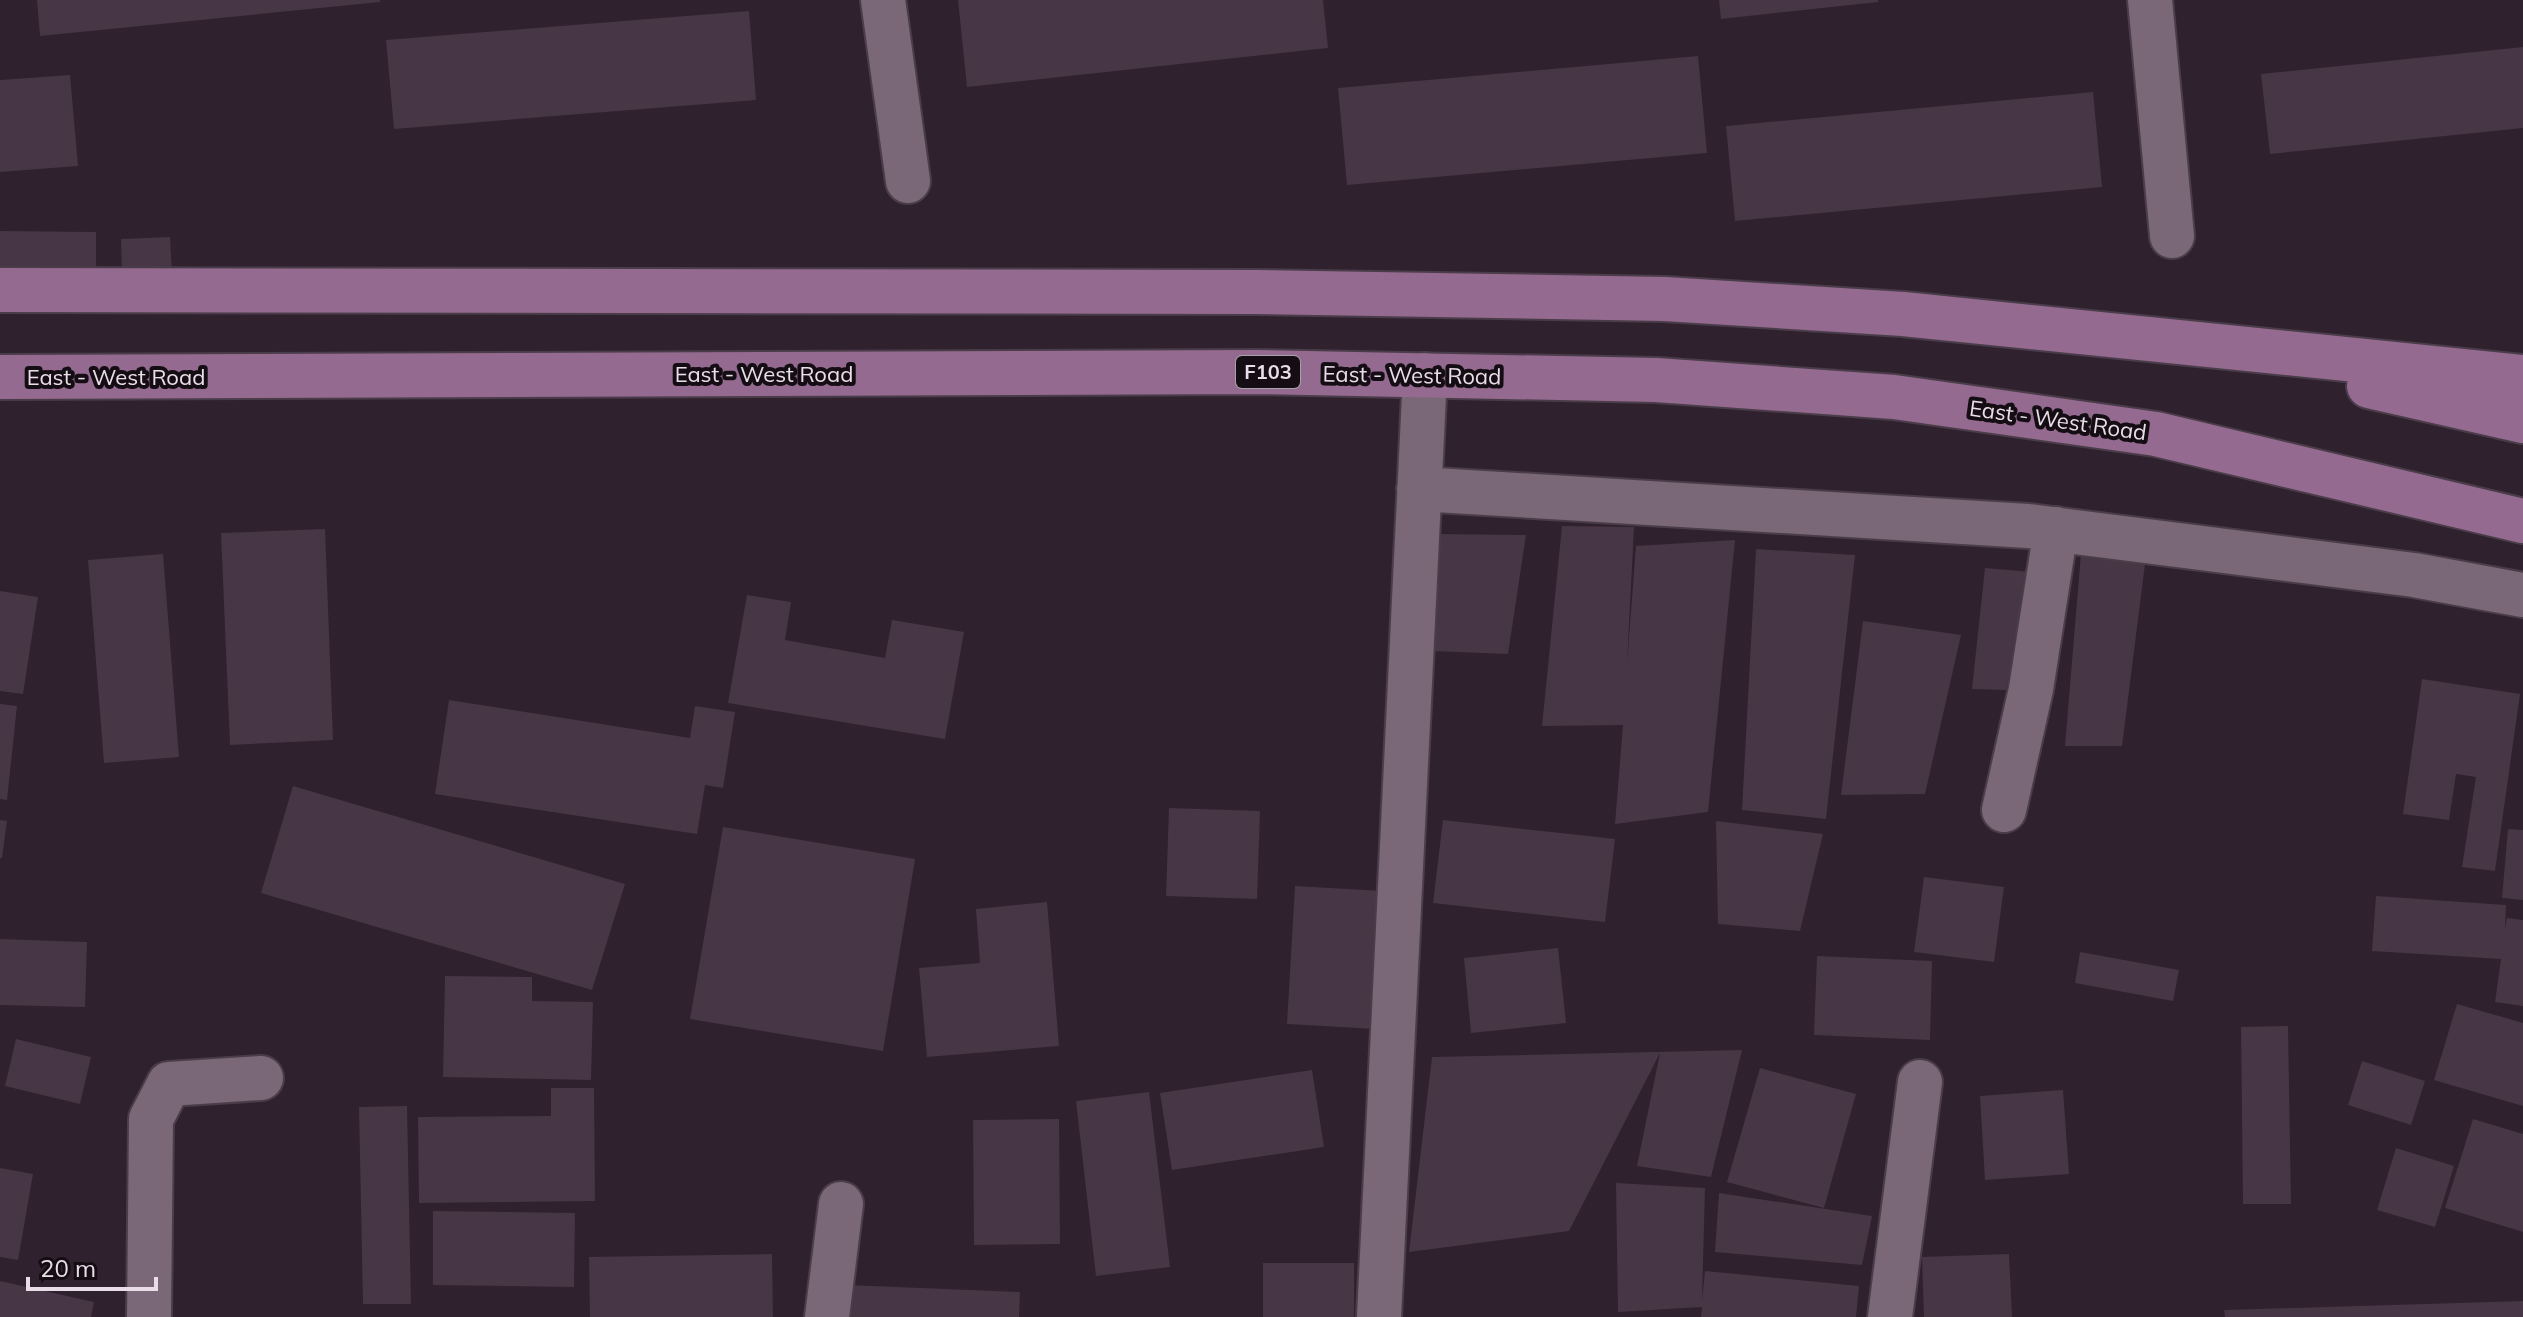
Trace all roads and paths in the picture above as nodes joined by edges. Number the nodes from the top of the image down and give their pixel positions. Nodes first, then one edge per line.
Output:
1 (883, 0) edge
2 (2150, 0) edge
3 (908, 181) dead end
4 (2172, 236) dead end
5 (0, 290) edge
6 (2187, 345) junction
7 (1425, 375) junction
8 (0, 377) edge
9 (2523, 377) edge
10 (2523, 421) edge
11 (2156, 434) junction
12 (1419, 489) junction
13 (2523, 496) edge
14 (2523, 521) edge
15 (2056, 529) junction
16 (2523, 595) edge
17 (2004, 810) dead end
18 (261, 1078) dead end
19 (1920, 1082) dead end
20 (841, 1204) dead end
21 (149, 1317) edge
22 (827, 1317) edge
23 (1379, 1317) edge
24 (1890, 1317) edge

1 - 3 street
2 - 4 street
5 - 6 main road
6 - 9 main road
6 - 10 main road
7 - 8 main road, East - West Road / F103
7 - 11 main road, East - West Road / F103
7 - 12 street
11 - 13 main road
11 - 14 main road, East - West Road / F103
12 - 15 street
12 - 23 street
15 - 16 street
15 - 17 street
18 - 21 street
19 - 24 street
20 - 22 street

